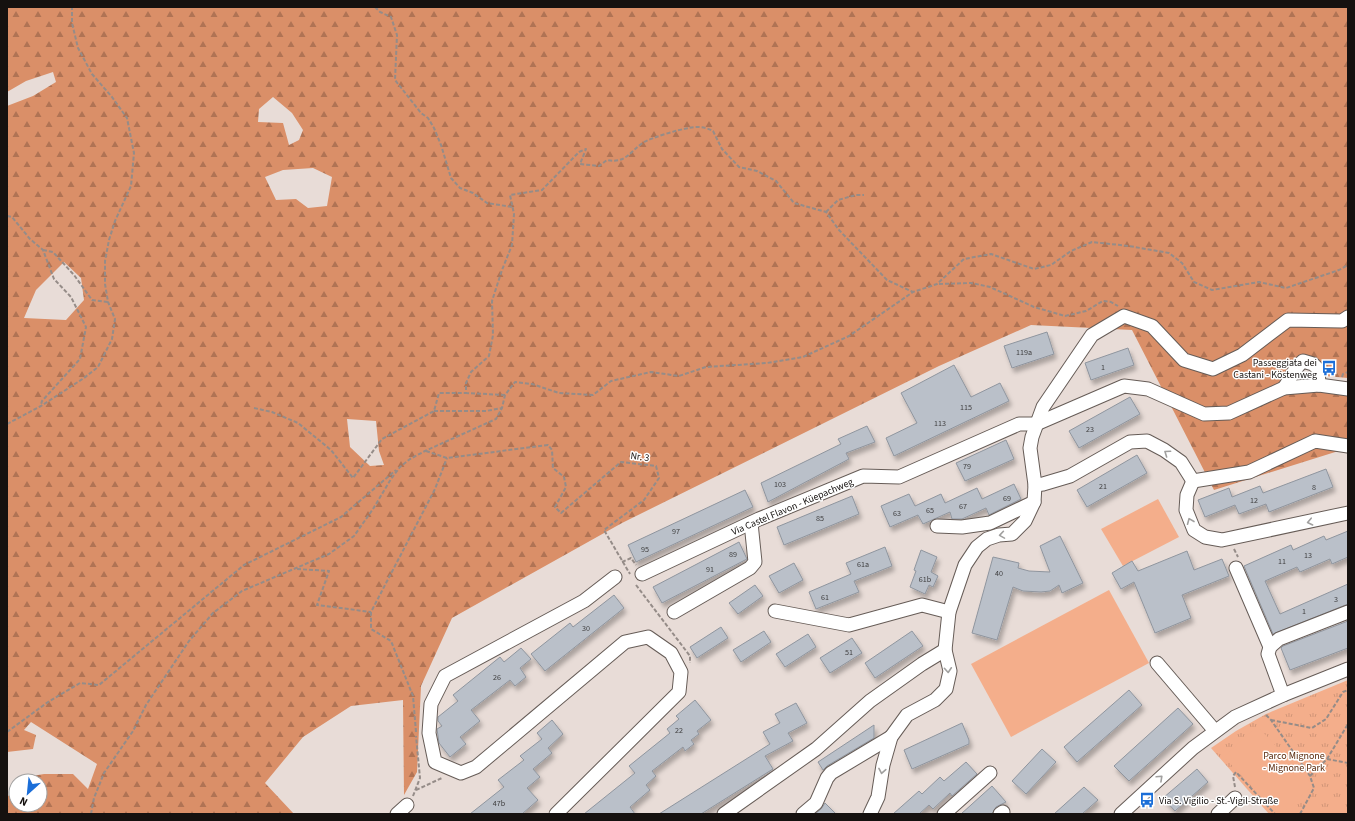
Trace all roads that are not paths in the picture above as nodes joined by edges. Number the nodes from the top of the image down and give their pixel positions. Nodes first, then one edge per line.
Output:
1 (1346, 321) edge
2 (1319, 385) junction
3 (1284, 388) junction
4 (1348, 389) edge
5 (1036, 424) junction
6 (1348, 446) edge
7 (1193, 481) junction
8 (1035, 485) junction
9 (1034, 502) junction
10 (1348, 514) edge
11 (751, 523) junction
12 (937, 526) dead end
13 (1236, 568) road end
14 (642, 574) road end
15 (615, 577) dead end
16 (775, 611) dead end
17 (674, 612) dead end
18 (949, 612) junction
19 (1348, 612) edge
20 (1270, 647) junction
21 (945, 650) junction
22 (1157, 663) dead end
23 (1348, 669) edge
24 (1283, 695) junction
25 (1215, 731) junction
26 (891, 737) junction
27 (990, 773) dead end
28 (1236, 798) road end
29 (556, 814) edge
30 (724, 814) edge
31 (803, 814) edge
32 (870, 814) edge
33 (944, 814) edge
34 (1121, 814) edge
35 (1218, 814) edge

1 - 5 street
2 - 3 street
2 - 3 street
2 - 4 street
3 - 5 street
5 - 8 street
5 - 11 street, Via Castel Flavon - Küepachweg
6 - 7 street
7 -> 8 street
10 -> 7 street
8 - 9 street
9 - 12 street
9 -> 18 street
11 - 14 street, Via Castel Flavon - Küepachweg
11 - 17 street
13 - 20 street
15 - 29 street
16 - 18 street
18 - 21 street
19 - 20 street
20 - 24 street
21 -> 26 street
21 - 30 street
22 - 25 street
23 - 24 street
24 - 25 street
34 -> 25 street
26 - 31 street
26 -> 32 street
27 - 33 street
28 - 35 street

